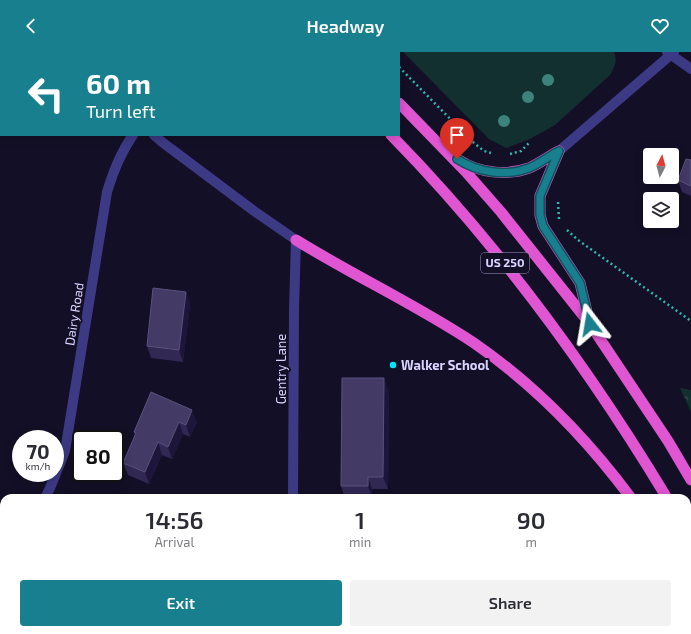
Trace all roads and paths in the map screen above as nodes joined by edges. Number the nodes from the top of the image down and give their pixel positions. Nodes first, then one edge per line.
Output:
1 (670, 53) edge
2 (400, 68) edge
3 (691, 69) edge
4 (400, 104) edge
5 (132, 136) edge
6 (155, 136) edge
7 (392, 136) edge
8 (529, 143) dead end
9 (559, 151) junction
10 (447, 152) junction
11 (504, 154) dead end
12 (498, 155) dead end
13 (559, 206) dead end
14 (560, 224) dead end
15 (564, 228) dead end
16 (296, 240) junction
17 (691, 321) edge
18 (590, 324) junction
19 (691, 480) edge
20 (47, 494) edge
21 (293, 494) edge
22 (628, 494) edge
23 (665, 494) edge

1 - 3 street
1 - 9 street
2 - 12 path
4 - 10 highway, US 250
5 - 20 street, Dairy Road
6 - 16 street
7 - 23 highway, US 250
8 - 11 path
9 - 10 highway
9 - 18 highway
10 - 18 highway, US 250
13 - 14 path
15 - 17 path
16 - 21 street, Gentry Lane
16 - 22 highway
18 - 19 highway, US 250

